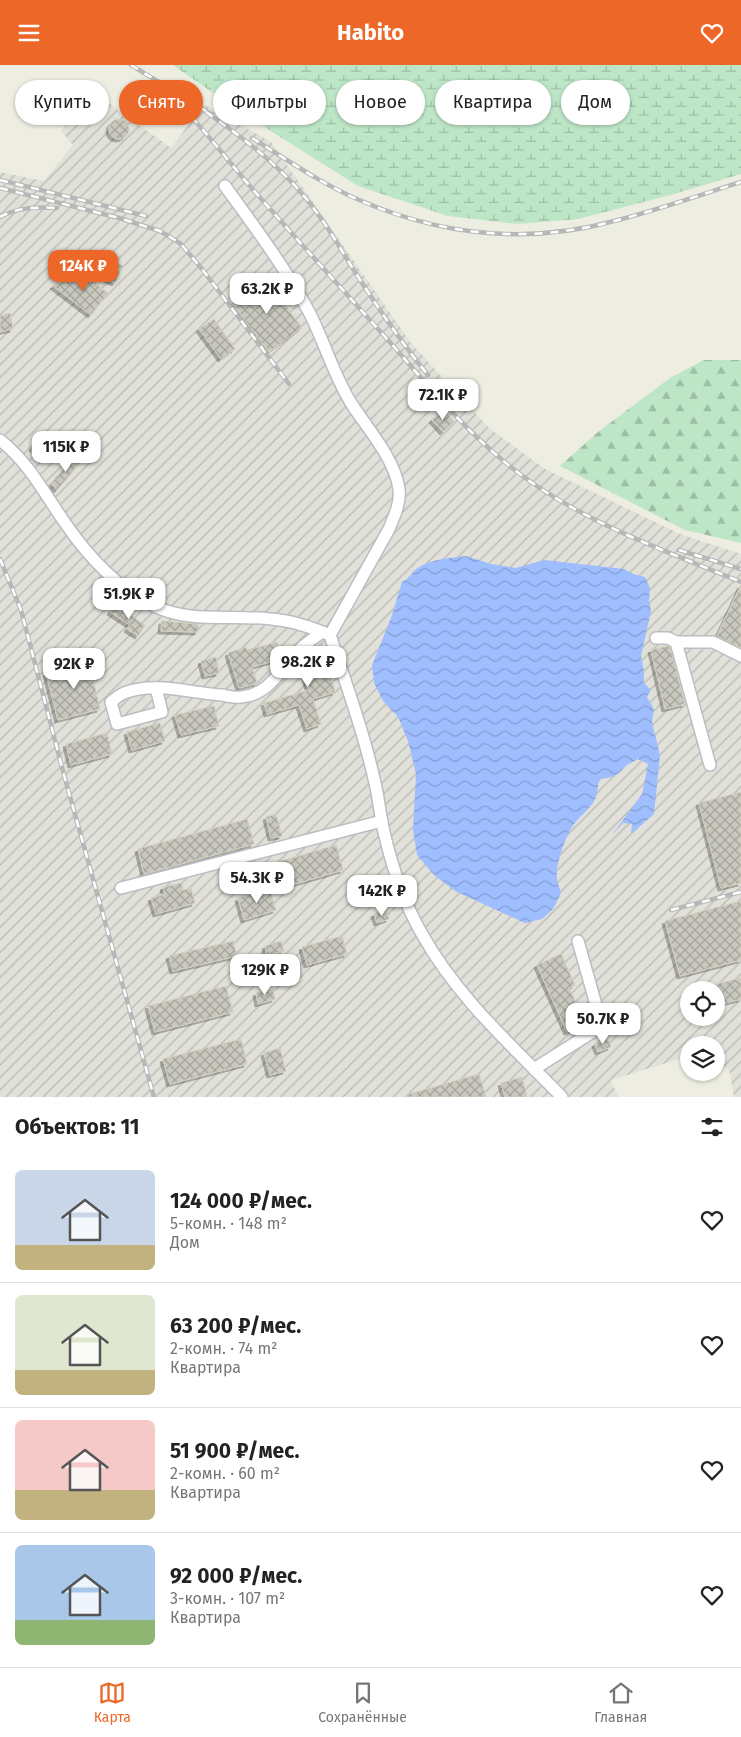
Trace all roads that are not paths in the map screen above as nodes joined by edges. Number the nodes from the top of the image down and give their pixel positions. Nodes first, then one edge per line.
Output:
1 (225, 186) dead end
2 (0, 440) edge
3 (326, 634) junction
4 (656, 638) dead end
5 (676, 643) junction
6 (741, 656) edge
7 (156, 688) junction
8 (710, 765) dead end
9 (382, 821) junction
10 (121, 888) dead end
11 (578, 941) dead end
12 (534, 1069) junction
13 (562, 1097) edge

1 - 3 street
2 - 3 street
3 - 7 street
3 - 9 street
4 - 5 street
5 - 6 street
5 - 8 street
7 - 7 street
9 - 10 street
9 - 12 street
11 - 12 street
12 - 13 street

